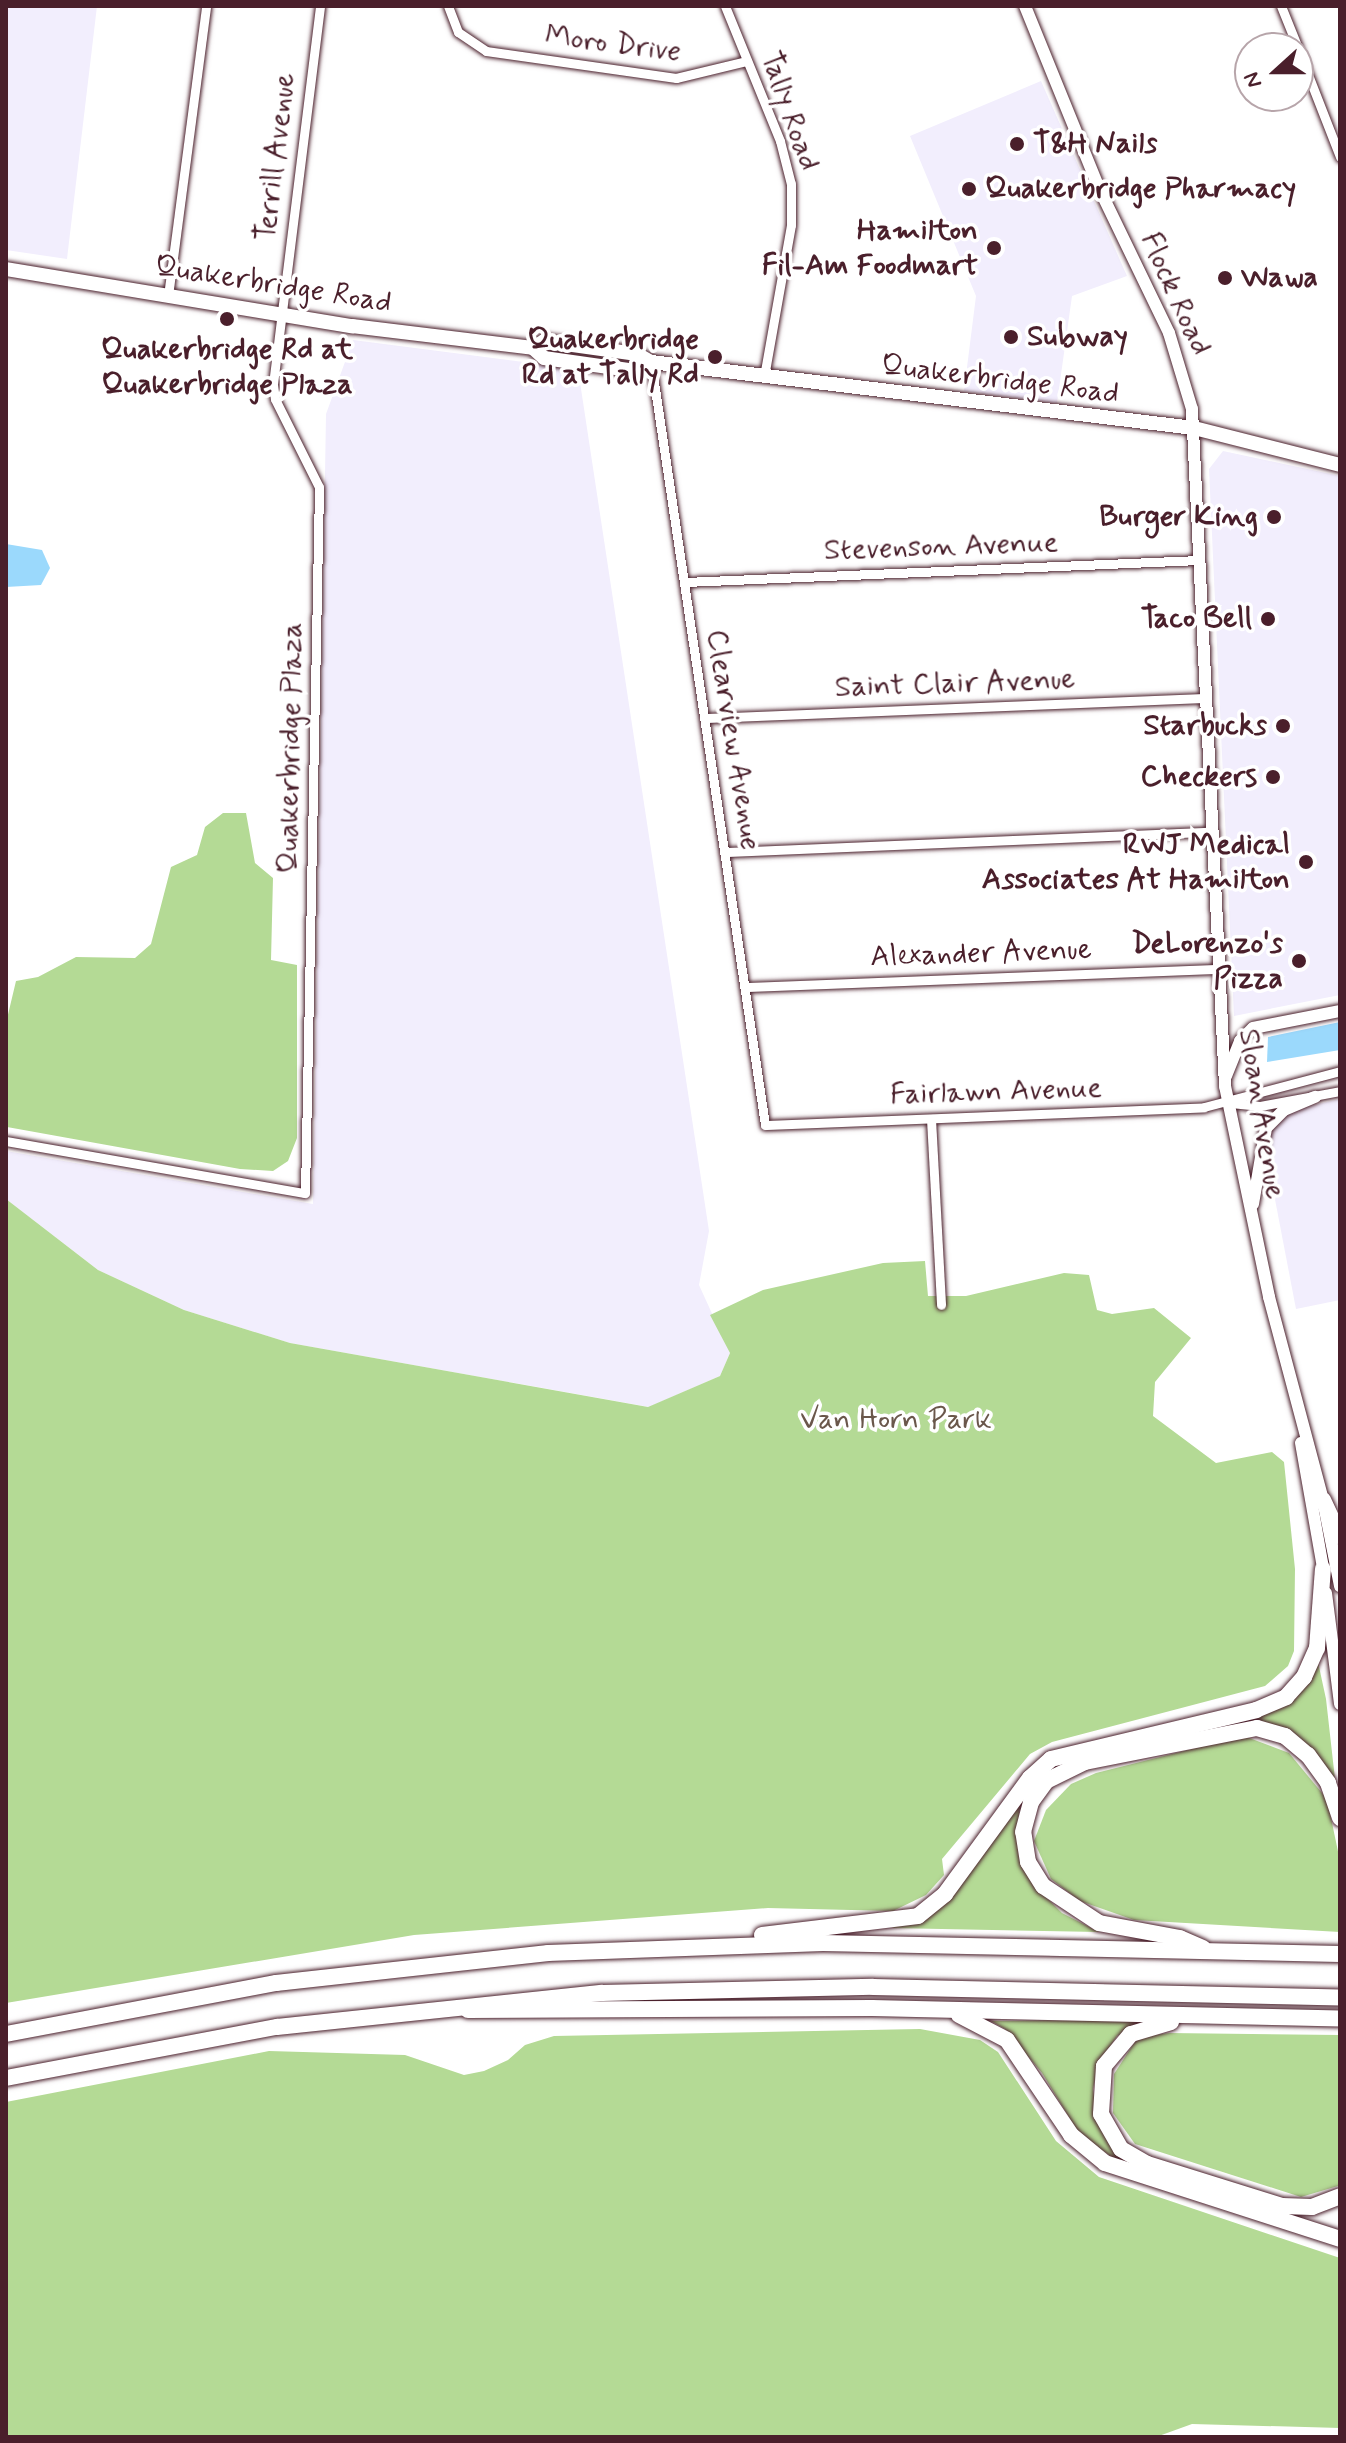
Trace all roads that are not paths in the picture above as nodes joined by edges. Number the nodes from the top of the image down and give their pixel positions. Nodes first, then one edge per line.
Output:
1 (206, 6) edge
2 (320, 6) edge
3 (448, 6) edge
4 (725, 6) edge
5 (1025, 6) edge
6 (1281, 6) edge
7 (1292, 32) edge
8 (747, 61) junction
9 (1314, 90) edge
10 (1340, 157) edge
11 (6, 269) edge
12 (168, 296) junction
13 (280, 314) junction
14 (651, 362) junction
15 (764, 377) junction
16 (1194, 428) junction
17 (1340, 465) edge
18 (1199, 560) junction
19 (685, 582) junction
20 (1206, 698) junction
21 (705, 718) junction
22 (1211, 832) junction
23 (726, 852) junction
24 (1217, 969) junction
25 (746, 987) junction
26 (1340, 1011) edge
27 (1340, 1071) edge
28 (1224, 1079) junction
29 (1340, 1091) edge
30 (1315, 1097) junction
31 (1228, 1103) junction
32 (931, 1119) junction
33 (765, 1125) joint
34 (6, 1141) edge
35 (1251, 1215) junction
36 (941, 1305) dead end
37 (1298, 1420) junction
38 (1323, 1500) junction
39 (1340, 1536) edge
40 (1323, 1569) junction
41 (1340, 1586) edge
42 (1340, 1704) edge
43 (1340, 1818) edge
44 (713, 1944) junction
45 (1212, 1951) junction
46 (1340, 1954) edge
47 (1340, 1998) edge
48 (439, 2006) junction
49 (946, 2010) junction
50 (1242, 2018) junction
51 (1340, 2019) edge
52 (6, 2034) edge
53 (6, 2078) edge
54 (1340, 2196) edge
55 (1340, 2239) edge

1 - 12 street
2 - 13 street, Terrill Avenue
3 - 8 street, Moro Drive
4 - 8 street, Tally Road
5 - 16 main road, Flock Road
6 - 7 street
8 - 15 street, Tally Road
9 - 10 street
11 - 12 main road, Quakerbridge Road
12 - 13 main road, Quakerbridge Road
13 - 14 main road, Quakerbridge Road
13 - 34 street, Quakerbridge Plaza
14 - 15 main road, Quakerbridge Road
14 - 19 street, Clearview Avenue
15 - 16 main road, Quakerbridge Road
16 - 17 main road, Quakerbridge Road
16 - 18 main road, Sloan Avenue
18 - 19 street, Stevenson Avenue
18 - 20 main road, Sloan Avenue
19 - 21 street, Clearview Avenue
20 - 21 street, Saint Clair Avenue
20 - 22 main road, Sloan Avenue
21 - 23 street, Clearview Avenue
22 - 23 street
22 - 24 main road, Sloan Avenue
23 - 25 street, Clearview Avenue
24 - 25 street, Alexander Avenue
24 - 28 main road, Sloan Avenue
25 - 33 street, Clearview Avenue
26 - 28 main road
27 - 31 street, Fairlawn Avenue
28 - 31 main road, Sloan Avenue
29 - 30 street, Fairlawn Avenue
30 - 31 street, Fairlawn Avenue
30 - 35 main road
31 - 32 street, Fairlawn Avenue
31 - 35 main road, Sloan Avenue
32 - 33 street, Fairlawn Avenue
32 - 36 street
35 - 37 main road, Sloan Avenue
37 - 38 main road, Sloan Avenue
37 - 40 main road, Sloan Avenue
38 - 39 highway
38 - 41 main road, Sloan Avenue
40 - 42 main road, Sloan Avenue
40 - 44 highway
43 - 45 highway
44 - 45 highway
44 - 52 highway
45 - 46 highway
47 - 48 highway
48 - 49 highway
48 - 53 highway
49 - 50 highway
49 - 55 highway
50 - 51 highway
50 - 54 highway

